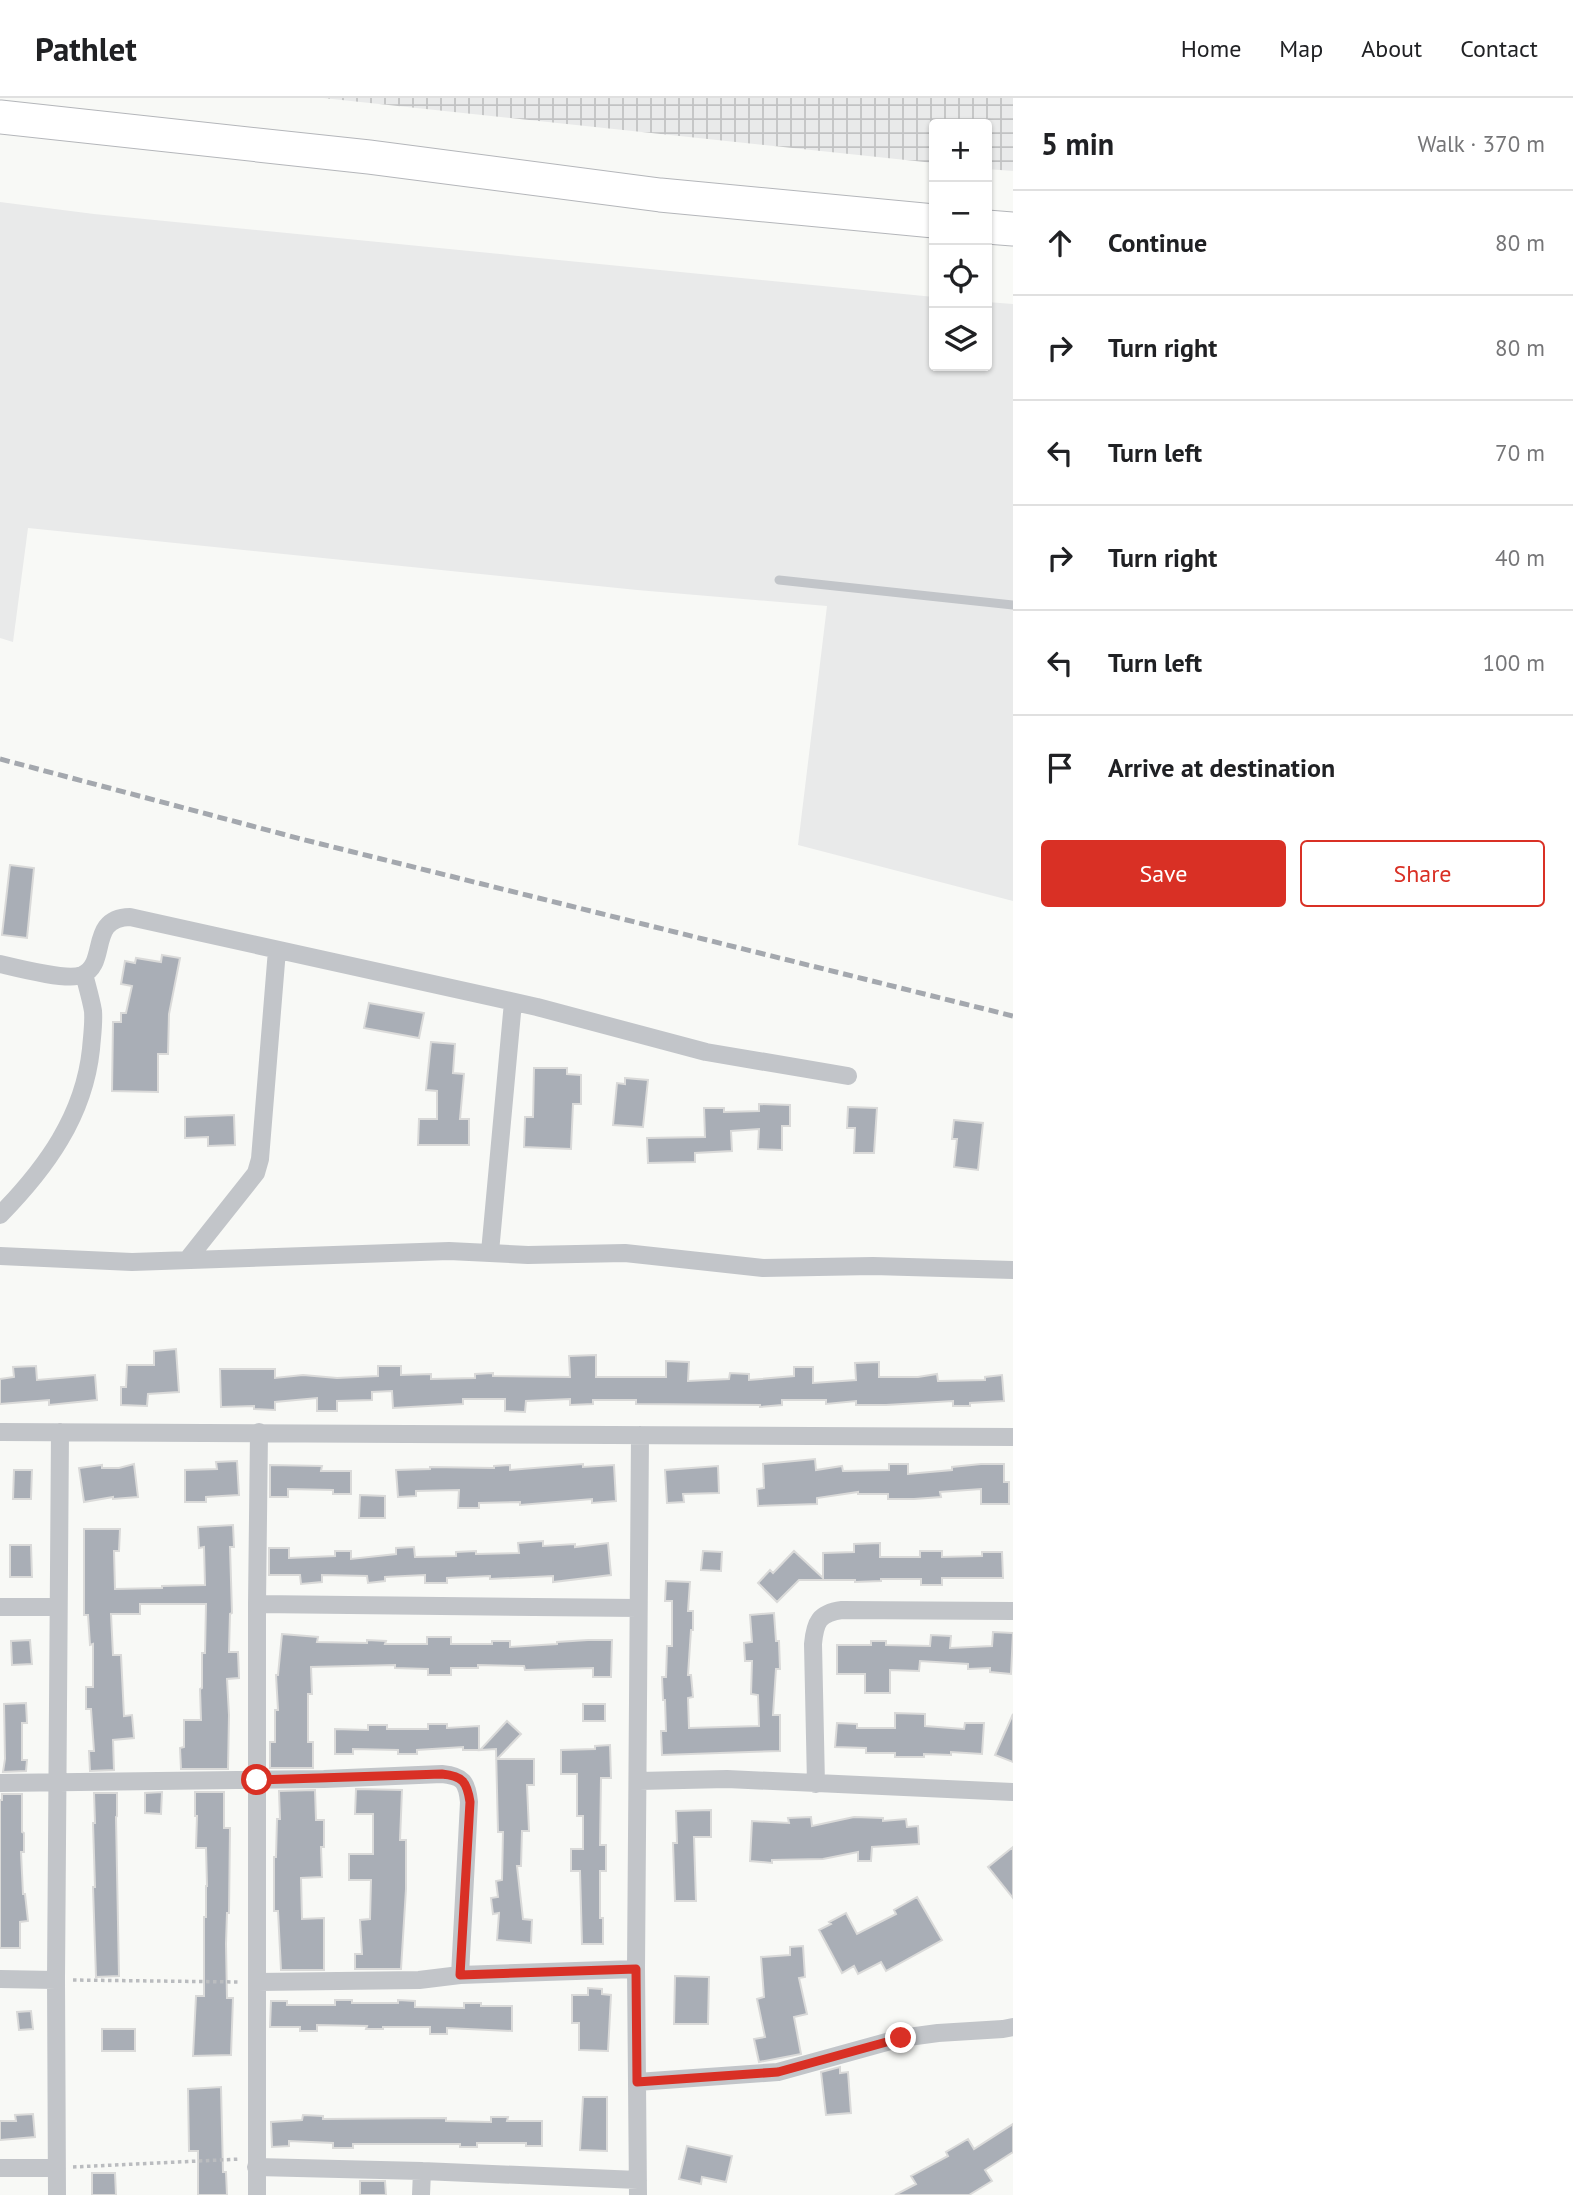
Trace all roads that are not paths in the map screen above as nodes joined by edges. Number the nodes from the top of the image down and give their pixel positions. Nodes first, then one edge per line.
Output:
1 (8, 115) edge
2 (929, 221) edge
3 (992, 227) edge
4 (1013, 229) edge
5 (779, 580) dead end
6 (1013, 606) edge
7 (277, 950) junction
8 (0, 964) edge
9 (84, 974) junction
10 (513, 1002) junction
11 (848, 1076) dead end
12 (0, 1215) edge
13 (490, 1252) junction
14 (0, 1256) edge
15 (187, 1260) junction
16 (1013, 1270) edge
17 (0, 1432) edge
18 (60, 1432) junction
19 (259, 1432) junction
20 (640, 1435) junction
21 (1013, 1437) edge
22 (257, 1604) junction
23 (0, 1607) edge
24 (58, 1607) junction
25 (638, 1608) junction
26 (1013, 1611) edge
27 (257, 1780) junction
28 (639, 1781) junction
29 (0, 1783) edge
30 (57, 1784) junction
31 (816, 1784) junction
32 (1013, 1792) edge
33 (636, 1969) junction
34 (460, 1975) junction
35 (0, 1979) edge
36 (57, 1980) junction
37 (257, 1982) junction
38 (1013, 2027) edge
39 (637, 2082) junction
40 (257, 2163) junction
41 (0, 2168) edge
42 (57, 2168) junction
43 (422, 2171) junction
44 (638, 2188) edge
45 (57, 2195) edge
46 (257, 2195) edge
47 (421, 2195) edge

1 - 2 highway
3 - 4 highway
5 - 6 lane
7 - 9 street
7 - 10 street
7 - 15 street
8 - 9 street
9 - 12 street
10 - 11 street
10 - 13 street
13 - 15 street
13 - 16 street
14 - 15 street
17 - 18 street
18 - 19 street
18 - 24 street
19 - 20 street
19 - 22 street
20 - 21 street
20 - 25 street
22 - 25 street
22 - 27 street
23 - 24 street
24 - 30 street
25 - 28 street
26 - 31 street
27 - 30 street
27 - 34 street
27 - 37 street
28 - 31 street
28 - 33 street
29 - 30 street
30 - 36 street
31 - 32 street
33 - 34 street
33 - 39 street
34 - 37 street
35 - 36 street
36 - 42 street
37 - 40 street
38 - 39 street
39 - 44 street
40 - 43 street
40 - 46 street
41 - 42 street
42 - 45 street
43 - 44 street
43 - 47 street

